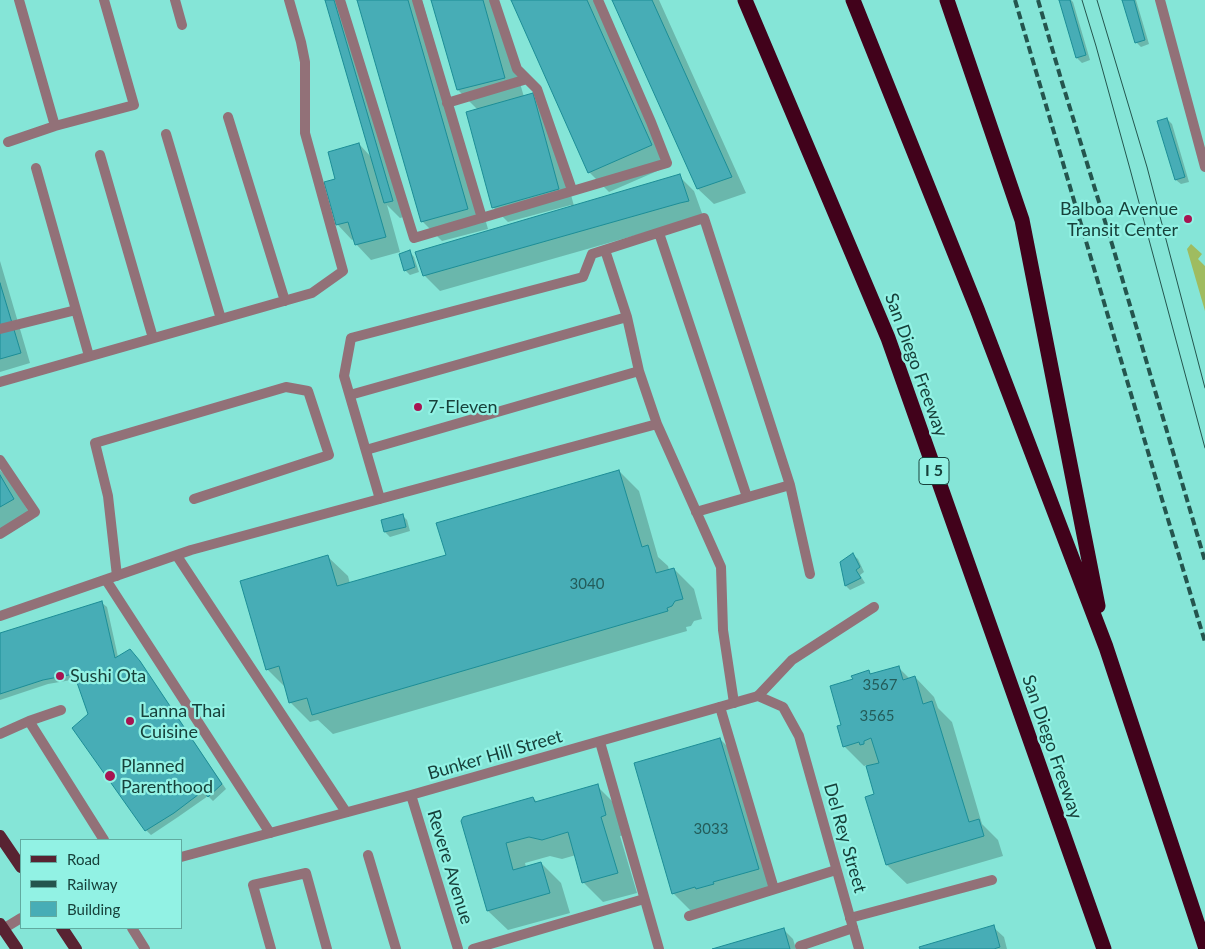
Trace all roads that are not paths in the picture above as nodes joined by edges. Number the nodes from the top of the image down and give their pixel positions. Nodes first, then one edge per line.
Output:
1 (19, 0) edge
2 (104, 0) edge
3 (175, 0) edge
4 (289, 0) edge
5 (340, 0) edge
6 (417, 0) edge
7 (494, 0) edge
8 (598, 0) edge
9 (744, 0) edge
10 (853, 0) edge
11 (947, 0) edge
12 (1160, 0) edge
13 (182, 25) dead end
14 (527, 78) junction
15 (448, 103) junction
16 (228, 117) dead end
17 (55, 126) junction
18 (166, 134) dead end
19 (8, 142) dead end
20 (100, 155) dead end
21 (1205, 167) edge
22 (36, 168) dead end
23 (572, 190) junction
24 (482, 218) junction
25 (659, 233) junction
26 (605, 250) junction
27 (285, 300) junction
28 (76, 310) junction
29 (627, 317) junction
30 (221, 319) junction
31 (0, 329) edge
32 (153, 338) junction
33 (89, 356) junction
34 (640, 371) junction
35 (0, 382) edge
36 (350, 396) junction
37 (657, 424) junction
38 (366, 450) junction
39 (0, 460) edge
40 (790, 485) junction
41 (747, 497) junction
42 (194, 499) dead end
43 (380, 499) junction
44 (696, 512) junction
45 (0, 534) edge
46 (177, 556) junction
47 (810, 574) dead end
48 (117, 576) junction
49 (106, 580) junction
50 (874, 606) dead end
51 (0, 616) edge
52 (1106, 647) junction
53 (758, 696) junction
54 (734, 703) junction
55 (720, 707) junction
56 (61, 710) dead end
57 (29, 721) junction
58 (0, 734) edge
59 (600, 742) junction
60 (411, 795) junction
61 (346, 812) junction
62 (270, 833) junction
63 (0, 836) edge
64 (103, 839) edge
65 (368, 855) dead end
66 (182, 856) edge
67 (20, 866) edge
68 (836, 870) junction
69 (992, 880) dead end
70 (774, 889) junction
71 (644, 899) junction
72 (689, 916) dead end
73 (20, 918) edge
74 (852, 923) junction
75 (2, 926) edge
76 (63, 929) edge
77 (133, 929) edge
78 (800, 946) dead end
79 (1205, 946) edge
80 (17, 949) edge
81 (76, 949) edge
82 (145, 949) edge
83 (271, 949) edge
84 (327, 949) edge
85 (396, 949) edge
86 (458, 949) edge
87 (473, 949) edge
88 (659, 949) edge
89 (859, 949) edge
90 (1104, 949) edge

1 - 17 street
2 - 17 street
3 - 13 street
4 - 27 street
5 - 24 street
6 - 15 street
7 - 14 street
8 - 23 street
9 - 90 highway, San Diego Freeway / I 5
10 - 52 highway
11 - 52 highway
12 - 21 street
14 - 15 street
14 - 23 street
15 - 24 street
16 - 27 street
17 - 19 street
18 - 30 street
20 - 32 street
22 - 28 street
23 - 24 street
25 - 26 street
25 - 40 street
25 - 41 street
26 - 29 street
26 - 36 street
27 - 30 street
28 - 31 street
28 - 33 street
29 - 34 street
29 - 36 street
30 - 32 street
32 - 33 street
33 - 35 street
34 - 37 street
34 - 38 street
36 - 38 street
37 - 43 street
37 - 44 street
38 - 43 street
39 - 45 street
40 - 41 street
40 - 47 street
41 - 44 street
42 - 48 street
43 - 46 street
44 - 54 street
46 - 48 street
46 - 61 street
48 - 49 street
49 - 51 street
49 - 62 street
50 - 53 street
52 - 79 highway
53 - 54 street, Bunker Hill Street
53 - 68 street, Del Rey Street
54 - 55 street, Bunker Hill Street
55 - 59 street, Bunker Hill Street
55 - 70 street
56 - 57 street
57 - 58 street
57 - 64 street
59 - 60 street, Bunker Hill Street
59 - 71 street
60 - 61 street, Bunker Hill Street
60 - 86 street, Revere Avenue
61 - 62 street, Bunker Hill Street
62 - 66 street, Bunker Hill Street
63 - 67 main road
65 - 85 street
68 - 70 street
68 - 74 street, Del Rey Street
69 - 74 street
70 - 72 street
71 - 87 street
71 - 88 street
73 - 75 street
74 - 78 street
74 - 89 street, Del Rey Street
75 - 80 main road
76 - 81 main road
77 - 82 street
83 - 84 street

